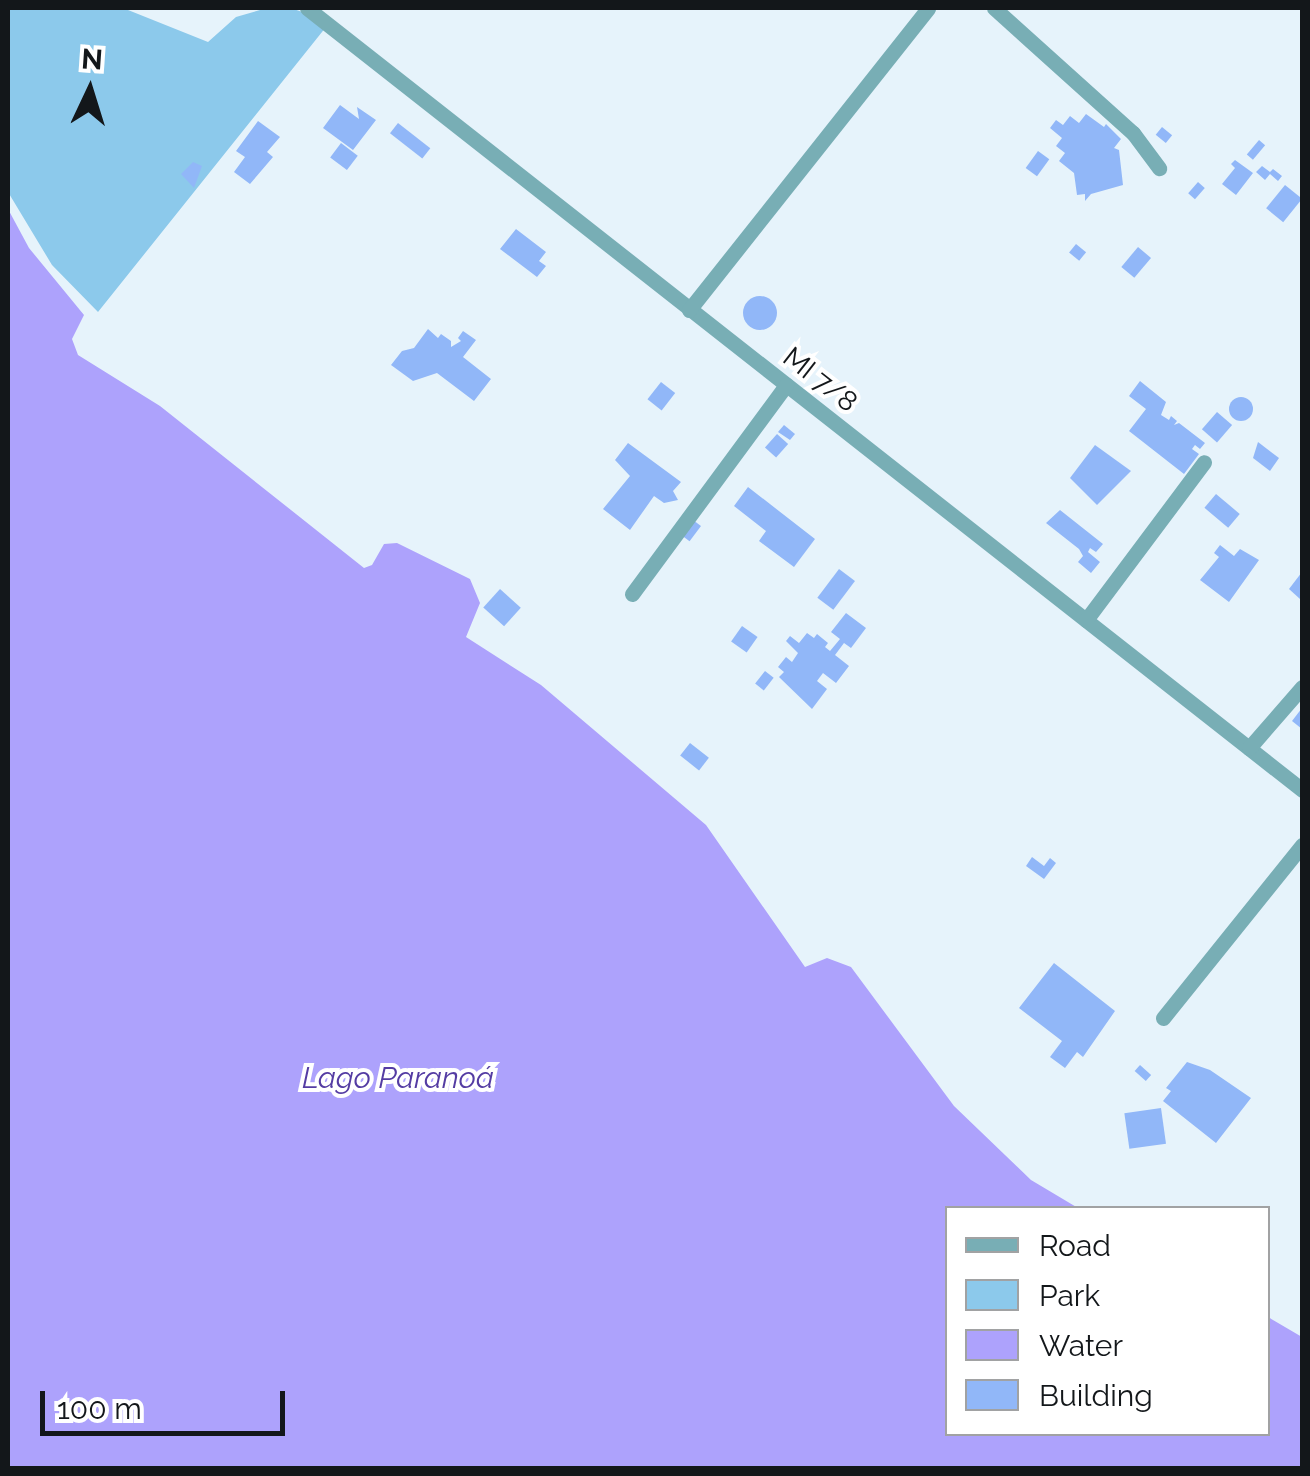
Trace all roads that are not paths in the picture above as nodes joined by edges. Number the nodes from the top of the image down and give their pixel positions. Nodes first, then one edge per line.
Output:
1 (307, 8) edge
2 (928, 8) edge
3 (994, 8) edge
4 (1160, 168) dead end
5 (690, 310) junction
6 (786, 386) junction
7 (1204, 462) dead end
8 (632, 594) dead end
9 (1086, 620) junction
10 (1302, 686) edge
11 (1249, 748) junction
12 (1302, 790) edge
13 (1302, 845) edge
14 (1163, 1018) dead end

1 - 5 street, MI 7/8
2 - 5 street
3 - 4 street
5 - 6 street, MI 7/8
6 - 8 street
6 - 9 street, MI 7/8
7 - 9 street
9 - 11 street, MI 7/8
10 - 11 street
11 - 12 street, MI 7/8
13 - 14 street

